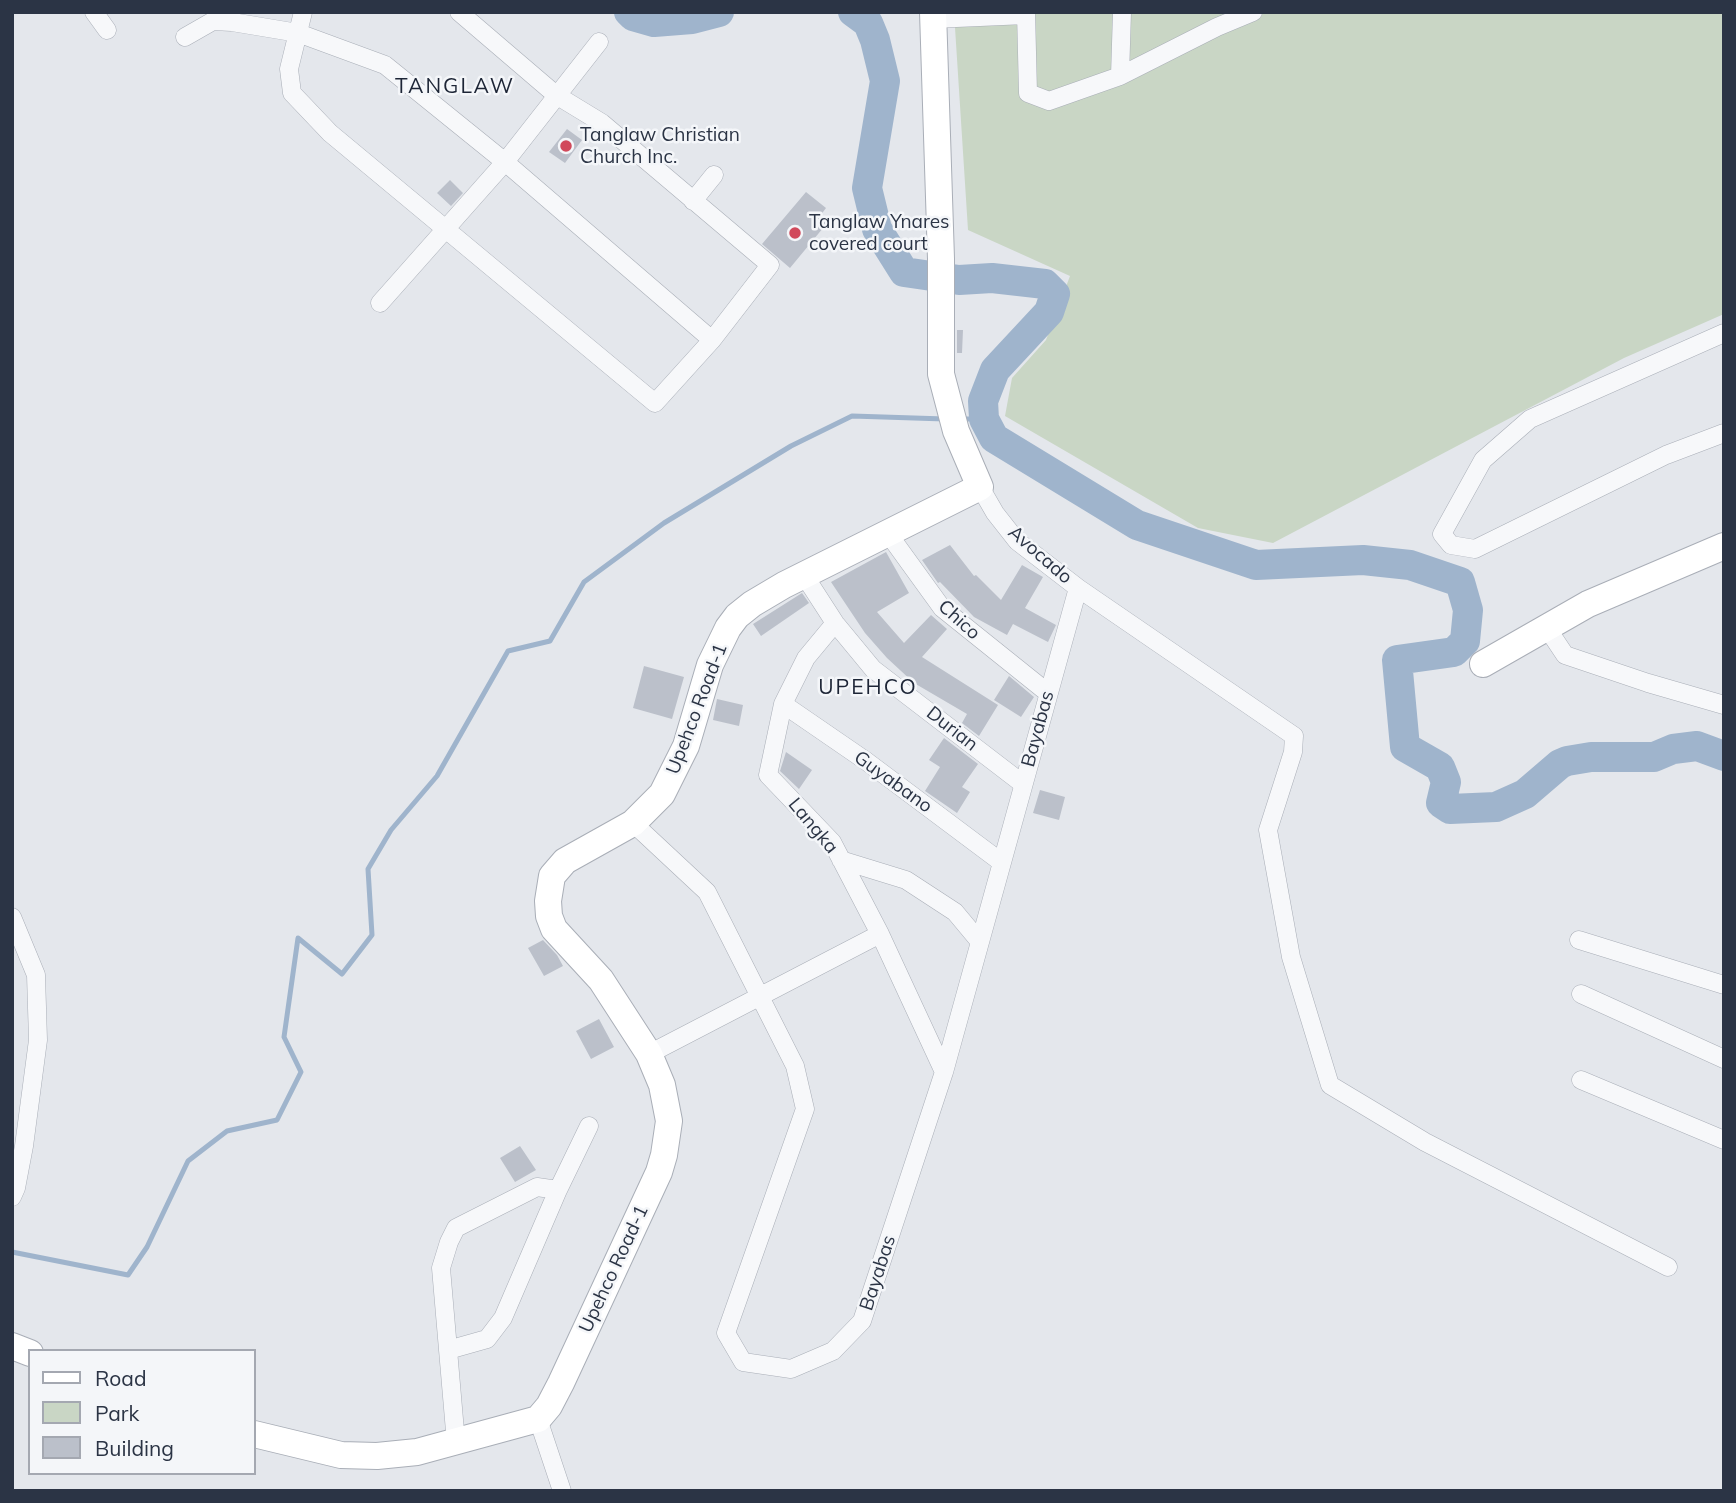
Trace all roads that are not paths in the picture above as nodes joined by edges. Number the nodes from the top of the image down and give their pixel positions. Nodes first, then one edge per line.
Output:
1 (94, 12) edge
2 (303, 12) edge
3 (458, 12) edge
4 (1122, 12) edge
5 (1254, 12) edge
6 (1026, 14) edge
7 (933, 15) edge
8 (1217, 20) edge
9 (107, 30) dead end
10 (298, 33) junction
11 (185, 37) dead end
12 (599, 42) dead end
13 (1121, 76) junction
14 (556, 95) junction
15 (505, 162) junction
16 (715, 175) dead end
17 (693, 201) junction
18 (445, 229) junction
19 (380, 303) dead end
20 (1724, 333) edge
21 (712, 340) junction
22 (1724, 433) edge
23 (980, 486) junction
24 (887, 532) junction
25 (1724, 546) edge
26 (804, 575) junction
27 (1078, 588) junction
28 (835, 622) junction
29 (1547, 628) junction
30 (1483, 664) dead end
31 (1048, 693) junction
32 (783, 704) junction
33 (1724, 705) edge
34 (1023, 784) junction
35 (634, 823) junction
36 (841, 860) junction
37 (1001, 862) junction
38 (12, 917) edge
39 (880, 934) junction
40 (1580, 940) dead end
41 (980, 942) junction
42 (1724, 985) edge
43 (1581, 994) dead end
44 (759, 996) junction
45 (649, 1054) junction
46 (1724, 1059) edge
47 (944, 1072) junction
48 (1581, 1080) dead end
49 (589, 1126) dead end
50 (1724, 1140) edge
51 (558, 1190) junction
52 (12, 1197) edge
53 (1668, 1267) dead end
54 (448, 1350) junction
55 (538, 1419) junction
56 (256, 1434) edge
57 (456, 1443) junction
58 (562, 1491) edge

1 - 9 street
2 - 10 street
3 - 14 street
4 - 13 street
5 - 8 street
6 - 7 street
6 - 13 street
7 - 23 street
8 - 13 street
10 - 11 street
10 - 15 street
10 - 18 street
12 - 14 street
14 - 15 street
14 - 17 street
15 - 18 street
15 - 21 street
16 - 17 street
17 - 21 street
18 - 19 street
18 - 21 street
20 - 22 street
23 - 24 street, Upehco Road-1
23 - 27 street, Avocado
24 - 26 street, Upehco Road-1
24 - 31 street, Chico
25 - 29 street
26 - 28 street, Durian
26 - 35 street, Upehco Road-1
27 - 31 street, Bayabas
27 - 53 street, Avocado
28 - 32 street, Langka
28 - 34 street, Durian
29 - 30 street
29 - 33 street
31 - 34 street, Bayabas
32 - 36 street, Langka
32 - 37 street, Guyabano
34 - 37 street, Bayabas
35 - 44 street, Bayabas
35 - 45 street, Upehco Road-1
36 - 39 street, Langka
36 - 41 street
37 - 41 street, Bayabas
38 - 52 street
39 - 44 street
39 - 47 street, Langka
40 - 42 street
41 - 47 street, Bayabas
43 - 46 street
44 - 45 street
44 - 47 street, Bayabas
45 - 55 street, Upehco Road-1
48 - 50 street
49 - 51 street
51 - 54 street
51 - 54 street
54 - 57 street
55 - 57 street
55 - 58 street
56 - 57 street

